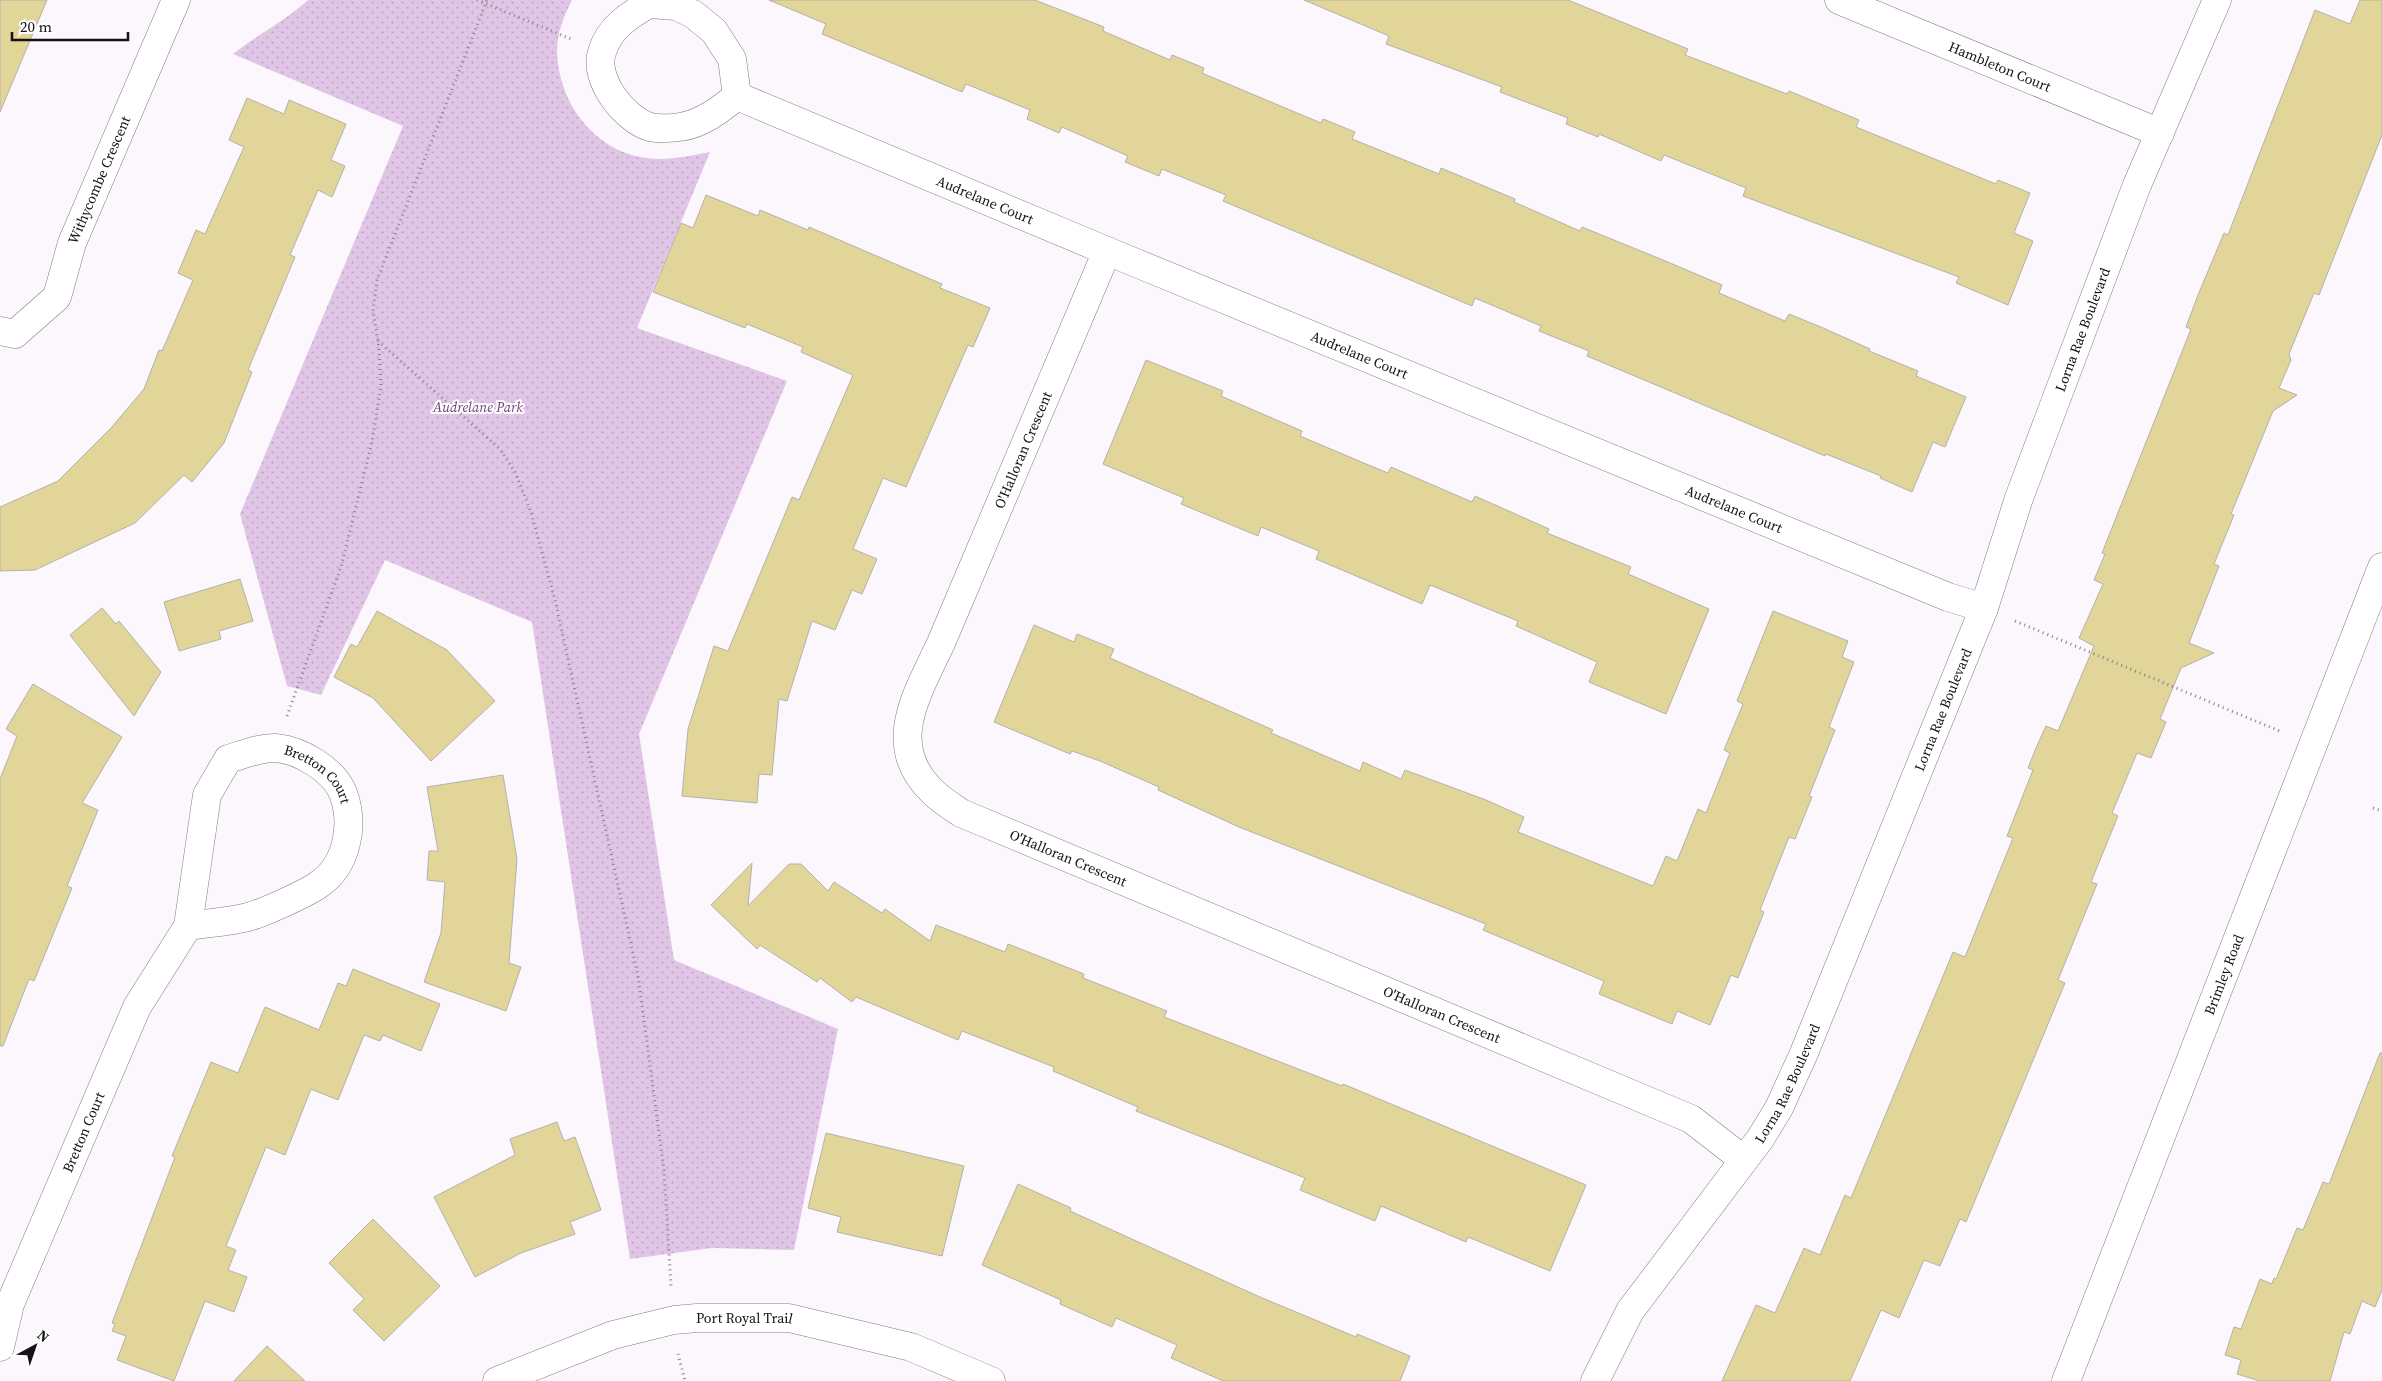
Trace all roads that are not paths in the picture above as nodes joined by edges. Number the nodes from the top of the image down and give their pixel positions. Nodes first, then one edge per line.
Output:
1 (176, 0) edge
2 (1839, 0) edge
3 (2218, 0) edge
4 (737, 96) junction
5 (2160, 133) junction
6 (1108, 252) junction
7 (0, 331) edge
8 (2382, 567) edge
9 (1984, 608) junction
10 (188, 926) junction
11 (1744, 1160) junction
12 (0, 1347) edge
13 (497, 1381) edge
14 (991, 1381) edge
15 (1595, 1381) edge
16 (2066, 1381) edge

1 - 7 street, Withycombe Crescent
2 - 5 street, Hambleton Court
3 - 5 street, Lorna Rae Boulevard
4 - 4 street
4 - 6 street, Audrelane Court
5 - 9 street, Lorna Rae Boulevard
6 - 9 street, Audrelane Court
6 - 11 street, O'Halloran Crescent
8 - 16 street, Brimley Road
9 - 11 street, Lorna Rae Boulevard
10 - 10 street, Bretton Court
10 - 12 street, Bretton Court
11 - 15 street, Lorna Rae Boulevard
13 - 14 street, Port Royal Trail

